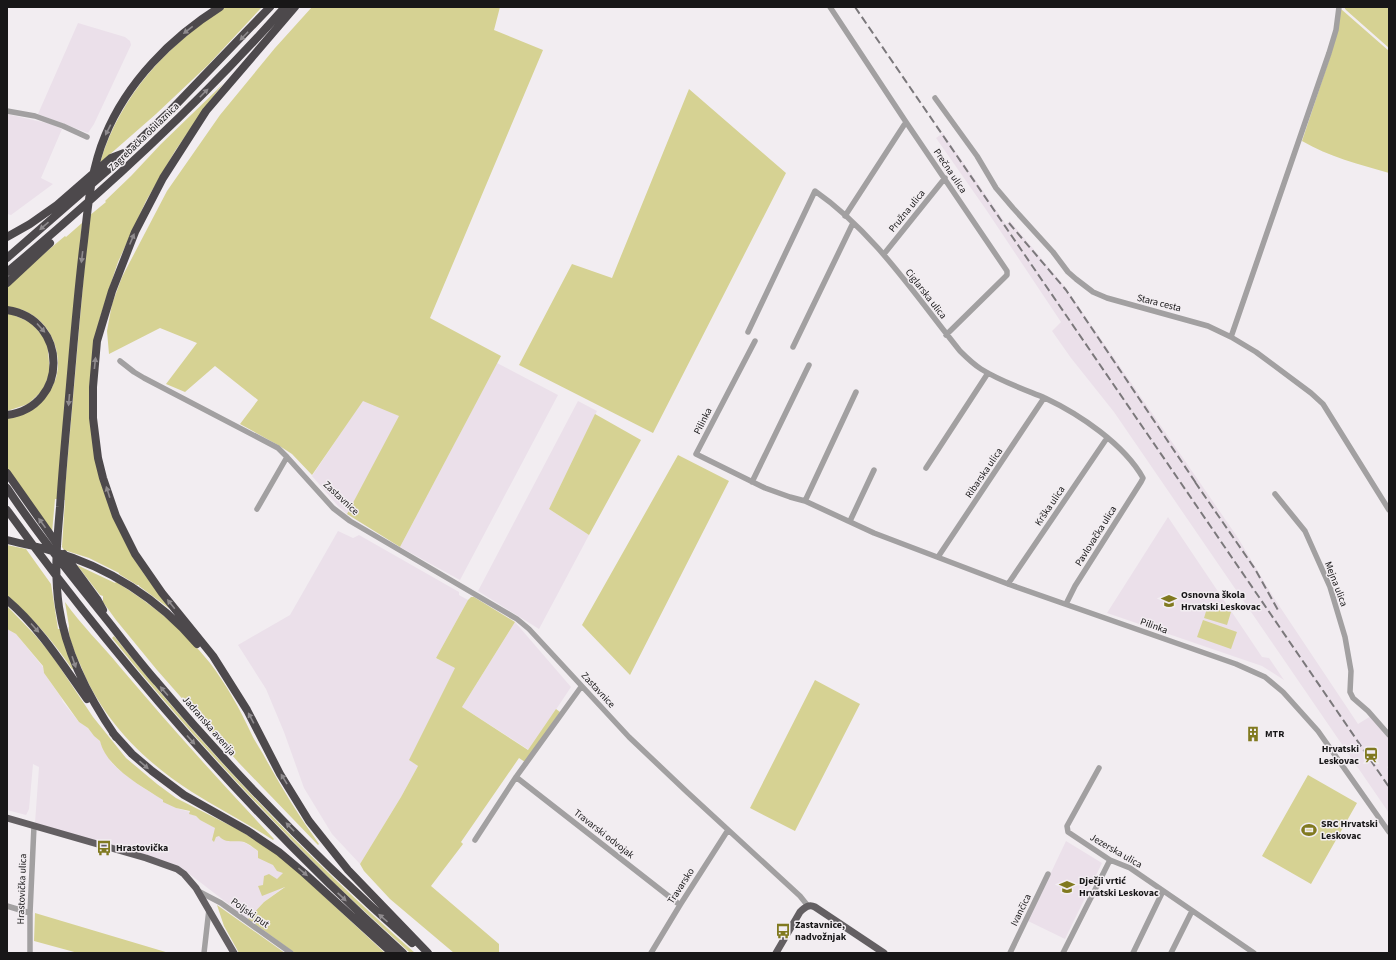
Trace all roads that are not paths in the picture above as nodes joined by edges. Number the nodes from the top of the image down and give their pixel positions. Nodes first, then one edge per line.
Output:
1 (220, 7) edge
2 (270, 7) edge
3 (285, 7) edge
4 (295, 7) edge
5 (830, 7) edge
6 (1339, 7) edge
7 (935, 98) dead end
8 (7, 111) edge
9 (906, 122) junction
10 (87, 137) dead end
11 (128, 151) junction
12 (945, 178) junction
13 (845, 216) junction
14 (70, 218) junction
15 (853, 223) junction
16 (7, 237) edge
17 (884, 254) junction
18 (7, 258) edge
19 (7, 272) edge
20 (7, 283) edge
21 (7, 310) edge
22 (748, 332) dead end
23 (946, 335) junction
24 (1231, 337) junction
25 (755, 341) dead end
26 (792, 347) dead end
27 (120, 361) dead end
28 (809, 365) dead end
29 (988, 373) junction
30 (856, 392) dead end
31 (1044, 398) junction
32 (7, 415) edge
33 (1107, 438) junction
34 (287, 457) junction
35 (926, 468) dead end
36 (874, 470) dead end
37 (7, 473) edge
38 (1144, 478) joint
39 (752, 482) junction
40 (7, 488) edge
41 (1275, 494) dead end
42 (805, 501) junction
43 (257, 509) dead end
44 (7, 510) edge
45 (1389, 510) edge
46 (7, 520) edge
47 (850, 521) junction
48 (7, 540) edge
49 (938, 557) junction
50 (1008, 584) junction
51 (7, 600) edge
52 (1066, 604) junction
53 (111, 625) junction
54 (103, 636) junction
55 (220, 668) junction
56 (581, 687) junction
57 (1389, 735) edge
58 (116, 737) junction
59 (1099, 768) dead end
60 (516, 777) junction
61 (7, 818) edge
62 (34, 826) junction
63 (728, 830) junction
64 (1389, 832) edge
65 (475, 840) dead end
66 (1110, 860) junction
67 (1048, 874) dead end
68 (198, 891) junction
69 (1163, 891) junction
70 (680, 905) junction
71 (7, 906) edge
72 (808, 906) junction
73 (209, 909) junction
74 (1192, 911) junction
75 (30, 912) junction
76 (30, 953) edge
77 (204, 953) edge
78 (234, 953) edge
79 (291, 953) edge
80 (392, 953) edge
81 (403, 953) edge
82 (423, 953) edge
83 (428, 953) edge
84 (651, 953) edge
85 (776, 953) edge
86 (884, 953) edge
87 (1010, 953) edge
88 (1063, 953) edge
89 (1133, 953) edge
90 (1171, 953) edge
91 (1254, 953) edge

1 -> 58 highway
2 -> 11 highway, Zagrebačka obilaznica
14 -> 3 highway, Zagrebačka obilaznica
55 -> 4 highway
5 - 9 street, Prečna ulica
6 - 24 street
7 - 24 street, Stara cesta
8 - 10 street
9 - 12 street, Prečna ulica
9 - 13 street
11 - 16 highway
11 -> 18 highway, Zagrebačka obilaznica
12 - 17 street, Pružna ulica
12 - 23 street, Prečna ulica
13 - 15 street, Ciglarska ulica
13 - 22 street, Ciglarska ulica
14 - 19 highway, Zagrebačka obilaznica
14 - 20 highway
15 - 17 street, Ciglarska ulica
15 - 26 street
17 - 23 street, Ciglarska ulica
21 -> 32 highway
23 - 29 street, Ciglarska ulica
24 - 45 street, Stara cesta
25 - 39 street, Pilinka
27 - 34 street, Zastavnice
28 - 39 street
29 - 31 street, Ciglarska ulica
29 - 35 street
30 - 42 street
31 - 33 street, Ciglarska ulica
31 - 49 street, Ribarska ulica
33 - 38 street, Ciglarska ulica
33 - 50 street, Krška ulica
34 - 43 street
34 - 56 street, Zastavnice
36 - 47 street
53 -> 37 highway
38 - 52 street, Pavlovačka ulica
39 - 42 street, Pilinka
40 - 53 highway, Jadranska avenija
41 - 57 street, Mejna ulica
42 - 47 street, Pilinka
44 - 54 highway
46 - 54 highway
47 - 49 street, Pilinka
48 - 55 highway
49 - 50 street, Pilinka
50 - 52 street, Pilinka
51 -> 58 highway
52 - 64 street, Pilinka
82 -> 53 highway, Jadranska avenija
54 -> 81 highway
83 -> 55 highway
56 - 60 street
56 - 63 street, Zastavnice
58 -> 80 highway
59 - 66 street, Jezerska ulica
60 - 65 street
60 - 70 street, Travarski odvojak
61 - 62 main road
62 - 68 main road
62 - 75 street, Hrastovička ulica
63 - 70 street, Travarsko
63 - 72 street, Zastavnice
66 - 69 street, Jezerska ulica
66 - 88 street
67 - 87 street, Ivančica
68 - 73 main road
68 - 79 street, Poljski put
69 - 74 street, Jezerska ulica
69 - 89 street
70 - 84 street, Travarsko
71 - 75 street
72 - 85 main road
72 - 86 main road, Zastavnice
73 - 77 street
73 - 78 main road
74 - 90 street
74 - 91 street, Jezerska ulica
75 - 76 street, Hrastovička ulica

